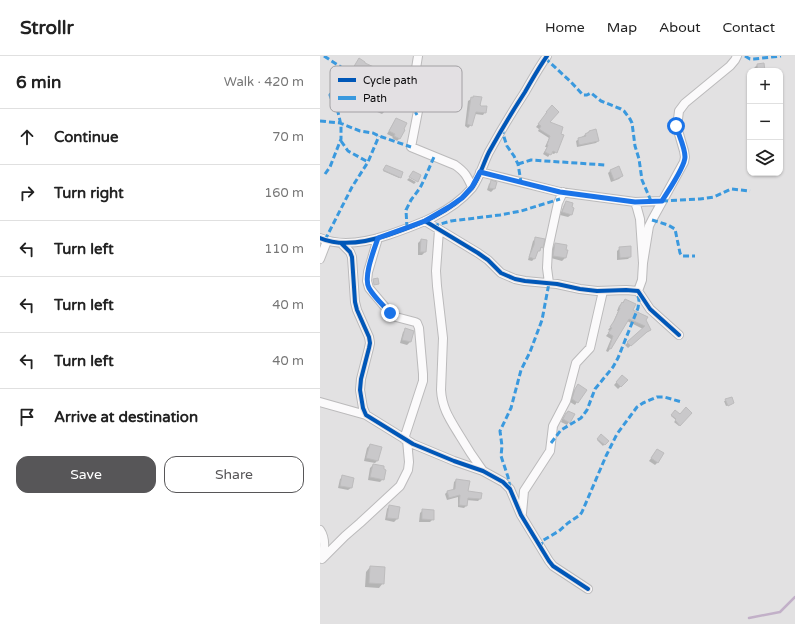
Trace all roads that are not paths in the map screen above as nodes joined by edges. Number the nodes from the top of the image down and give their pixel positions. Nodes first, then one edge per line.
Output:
1 (418, 56) edge
2 (547, 56) edge
3 (737, 56) edge
4 (416, 66) edge
5 (418, 112) edge
6 (480, 172) junction
7 (472, 187) junction
8 (563, 192) junction
9 (662, 201) junction
10 (635, 202) junction
11 (425, 221) junction
12 (439, 230) junction
13 (378, 238) junction
14 (324, 239) edge
15 (341, 243) junction
16 (320, 259) edge
17 (643, 263) junction
18 (549, 283) junction
19 (603, 291) junction
20 (638, 291) junction
21 (679, 335) dead end
22 (320, 402) edge
23 (366, 415) junction
24 (405, 440) junction
25 (482, 471) junction
26 (521, 515) junction
27 (320, 530) edge
28 (321, 561) edge
29 (588, 589) dead end

1 - 4 street
2 - 6 street
3 - 9 street
5 - 7 street
6 - 7 street
6 - 8 street
7 - 11 street
8 - 10 street
8 - 18 street
9 - 10 street
9 - 17 street
10 - 17 street
11 - 12 street
11 - 13 street
12 - 18 street
12 - 25 street
13 - 15 street
13 - 24 street
14 - 15 street
14 - 16 street
15 - 23 street
17 - 20 street
18 - 19 street
19 - 20 street
19 - 26 street
20 - 21 street
22 - 23 street
23 - 24 street
24 - 25 street
24 - 28 street
25 - 26 street
26 - 29 street
27 - 28 street

